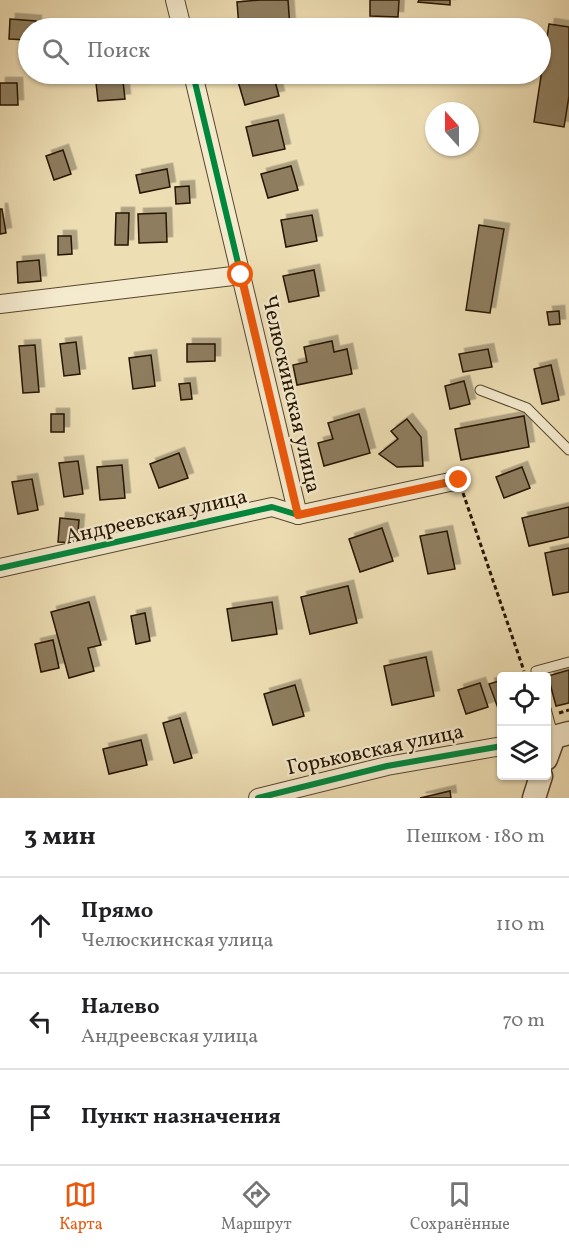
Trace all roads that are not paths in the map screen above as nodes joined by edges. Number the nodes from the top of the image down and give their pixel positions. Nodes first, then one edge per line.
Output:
1 (175, 0) edge
2 (180, 18) edge
3 (195, 84) edge
4 (241, 275) junction
5 (0, 304) edge
6 (480, 390) dead end
7 (569, 450) edge
8 (459, 480) road end
9 (298, 515) junction
10 (0, 568) edge
11 (569, 662) edge
12 (536, 672) edge
13 (497, 747) edge
14 (540, 780) edge
15 (258, 798) edge
16 (534, 798) edge

1 - 2 street
3 - 4 street, Челюскинская улица
4 - 5 street
4 - 9 street, Челюскинская улица
6 - 7 lane
8 - 9 street, Андреевская улица
9 - 10 street, Андреевская улица
11 - 12 lane
13 - 15 street, Горьковская улица
14 - 16 street

